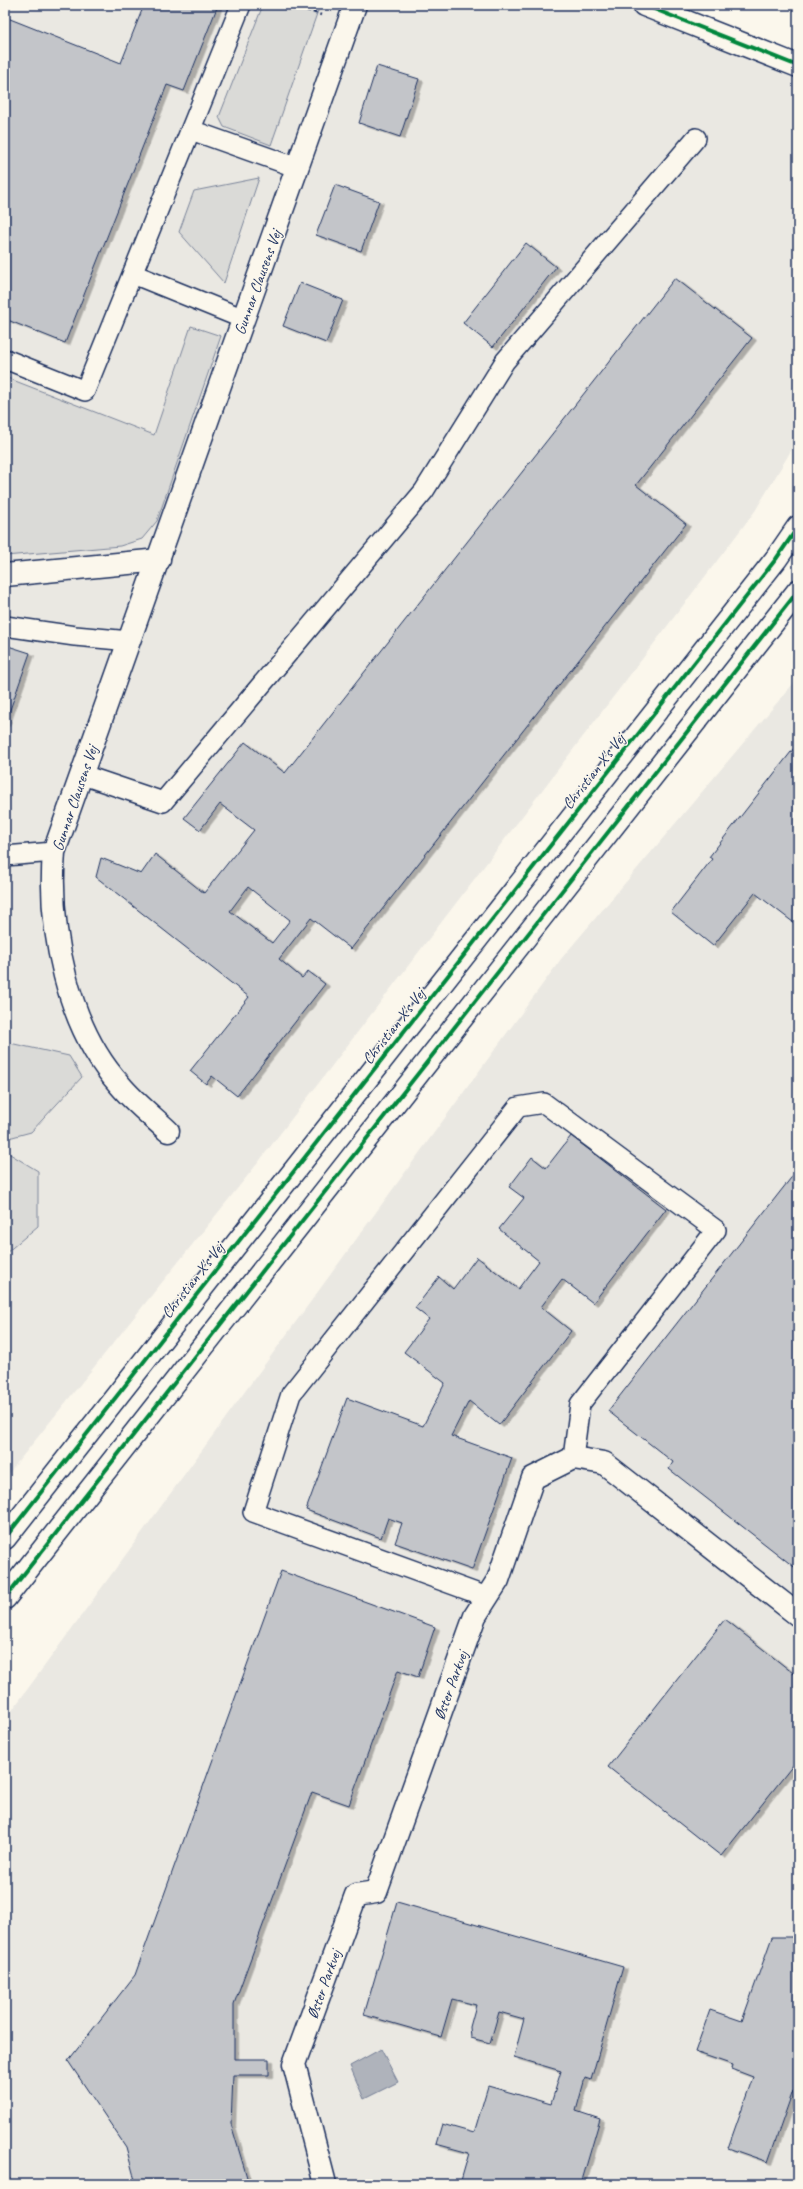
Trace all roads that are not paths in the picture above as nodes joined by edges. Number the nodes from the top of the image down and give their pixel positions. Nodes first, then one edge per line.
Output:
1 (241, 5) edge
2 (355, 5) edge
3 (644, 5) edge
4 (798, 66) edge
5 (191, 130) junction
6 (696, 138) dead end
7 (298, 168) junction
8 (133, 274) junction
9 (244, 319) junction
10 (5, 360) edge
11 (798, 527) edge
12 (159, 560) junction
13 (5, 575) edge
14 (798, 591) edge
15 (5, 626) edge
16 (130, 641) junction
17 (82, 775) junction
18 (54, 852) junction
19 (5, 856) edge
20 (168, 1131) dead end
21 (573, 1458) junction
22 (5, 1538) edge
23 (487, 1597) junction
24 (5, 1598) edge
25 (798, 1615) edge
26 (325, 2184) edge

1 - 5 lane
2 - 7 street, Gunnar Clausens Vej
3 - 4 street
5 - 7 lane
5 - 8 lane
6 - 17 lane
7 - 9 street, Gunnar Clausens Vej
8 - 9 lane
8 - 10 lane
9 - 12 street, Gunnar Clausens Vej
11 - 22 street, Christian X's Vej
12 - 13 street
12 - 16 street, Gunnar Clausens Vej
14 - 24 street
15 - 16 lane
16 - 17 street, Gunnar Clausens Vej
17 - 18 street, Gunnar Clausens Vej
18 - 19 lane
18 - 20 street, Gunnar Clausens Vej
21 - 23 street, Øster Parkvej
21 - 23 lane
21 - 25 street
23 - 26 street, Øster Parkvej

